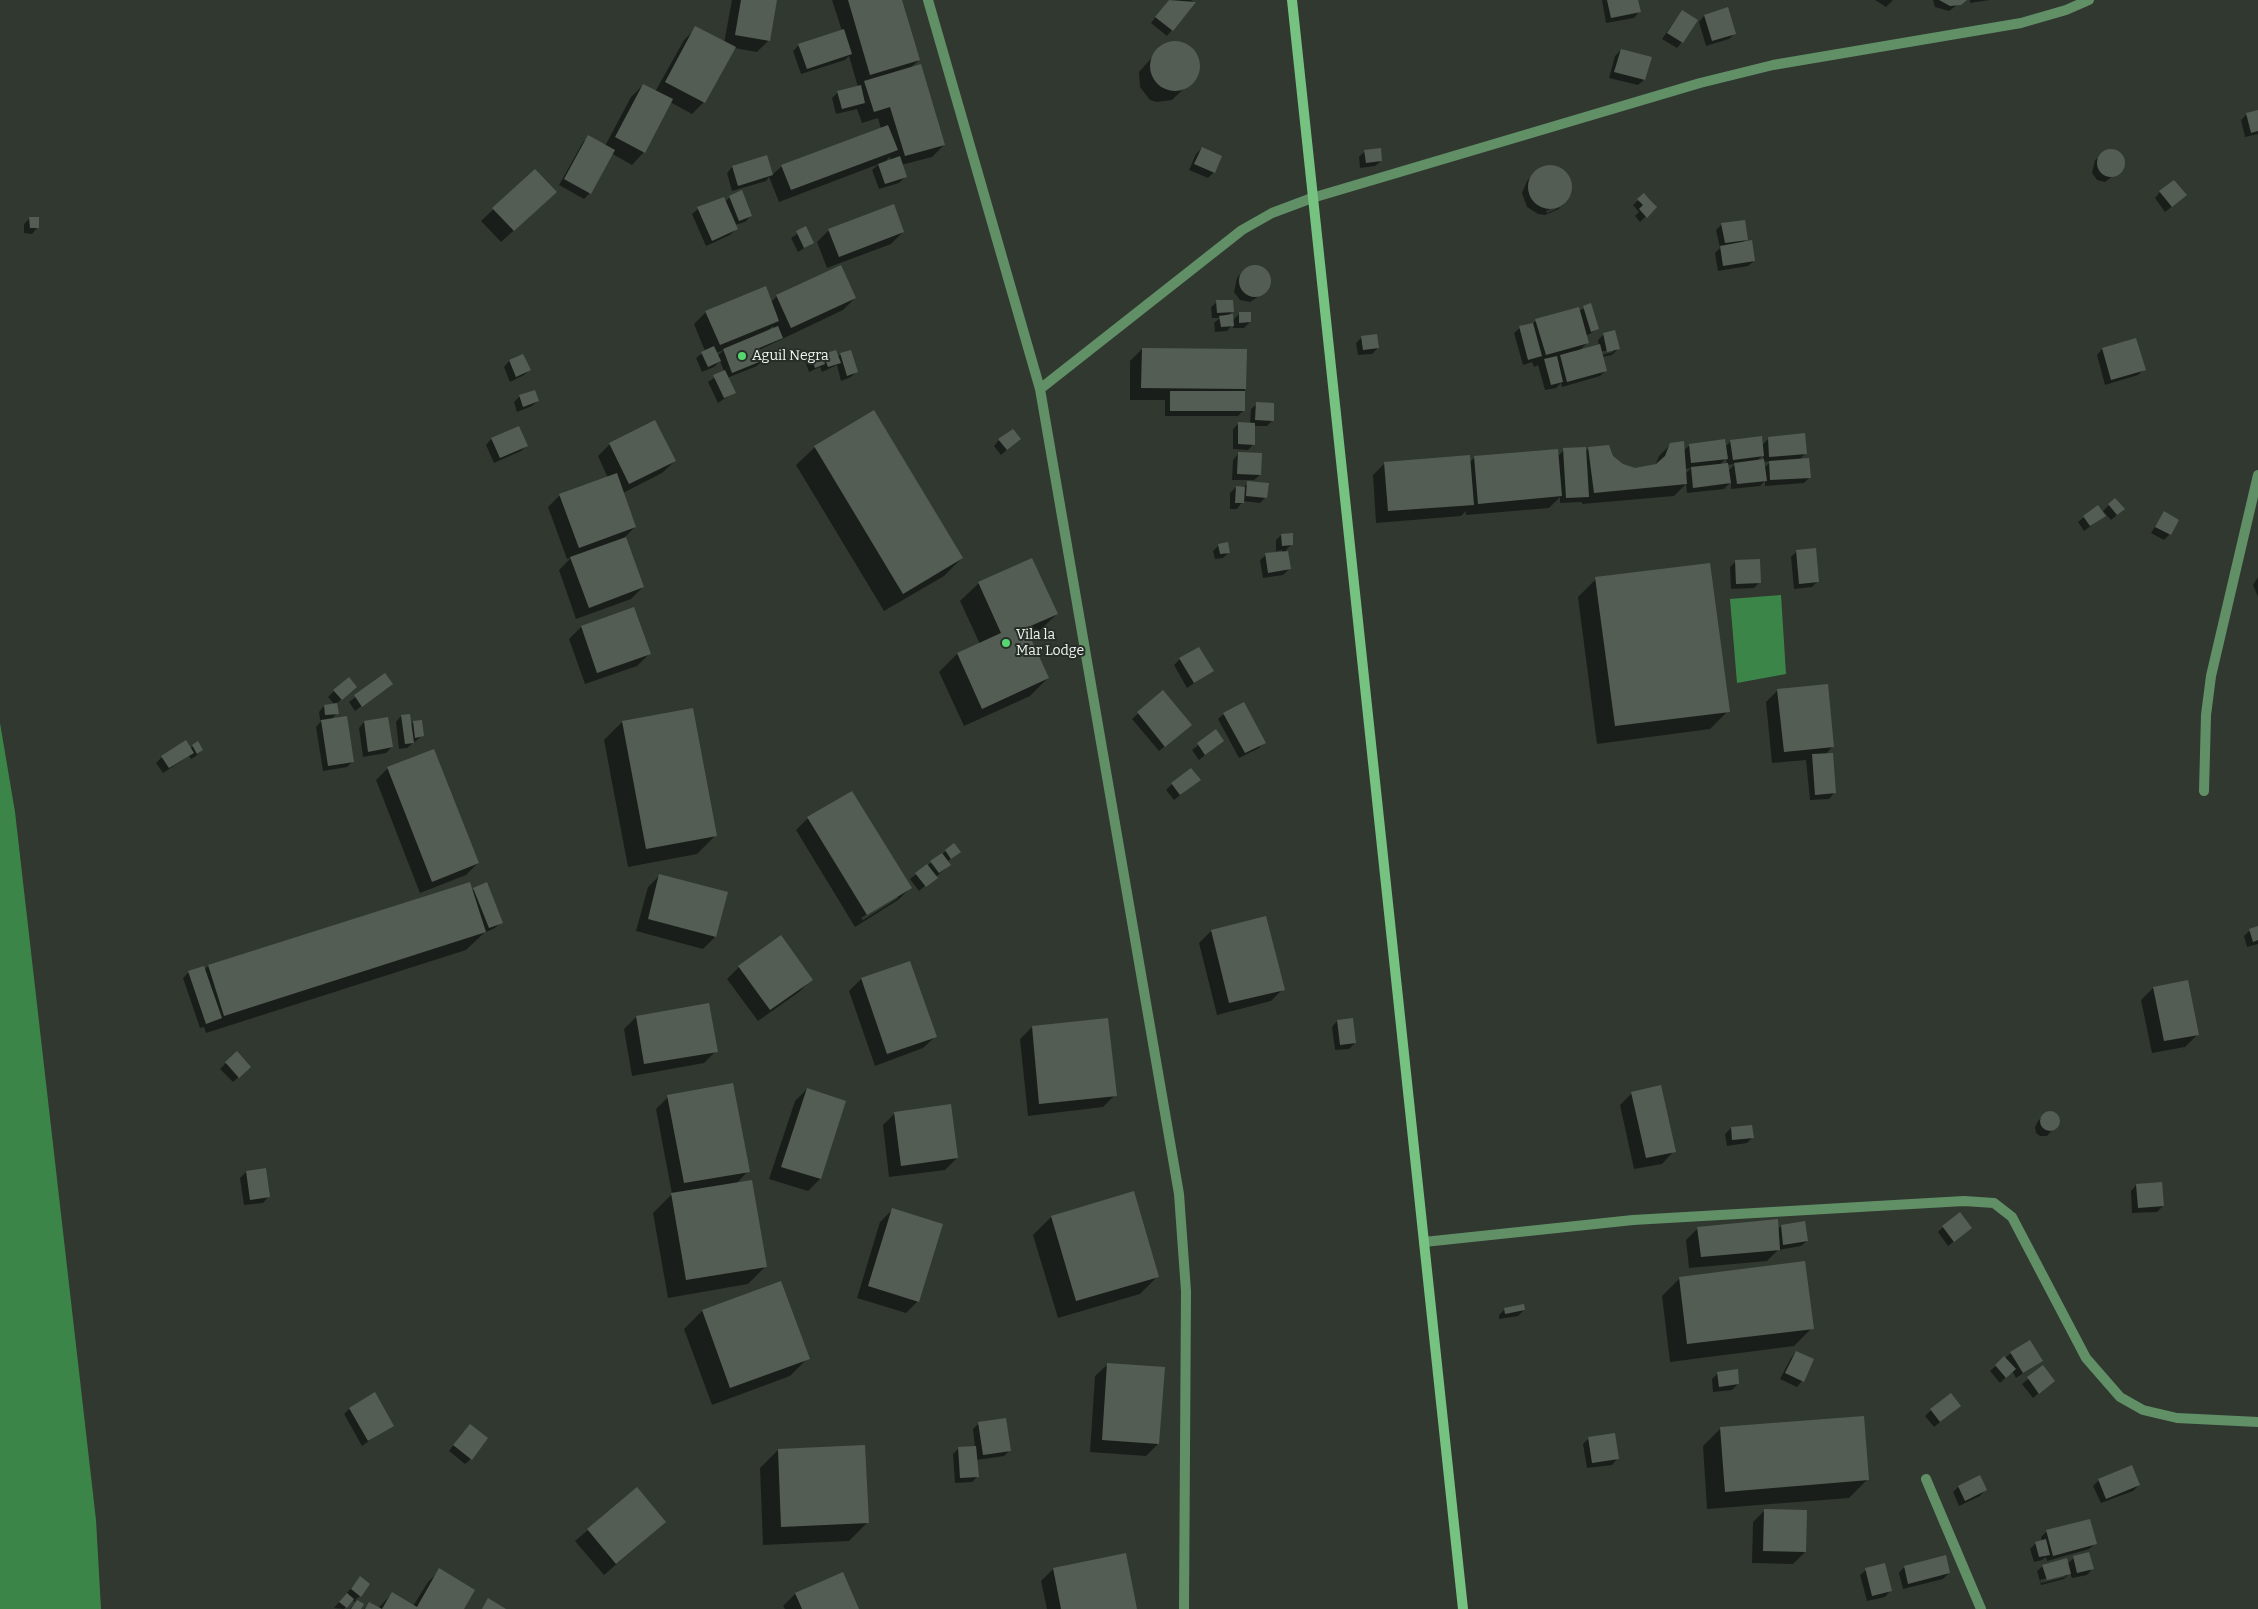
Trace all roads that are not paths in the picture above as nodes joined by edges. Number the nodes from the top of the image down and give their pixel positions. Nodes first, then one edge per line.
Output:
1 (928, 0) edge
2 (1292, 0) edge
3 (2089, 0) edge
4 (1312, 198) junction
5 (1040, 388) junction
6 (2258, 475) edge
7 (2204, 791) dead end
8 (1424, 1242) junction
9 (2258, 1422) edge
10 (1926, 1479) dead end
11 (1184, 1609) edge
12 (1463, 1609) edge
13 (1981, 1609) edge

1 - 5 street
2 - 4 main road
3 - 4 street
4 - 5 street
4 - 8 main road
5 - 11 street
6 - 7 street
8 - 9 street
8 - 12 main road
10 - 13 street

